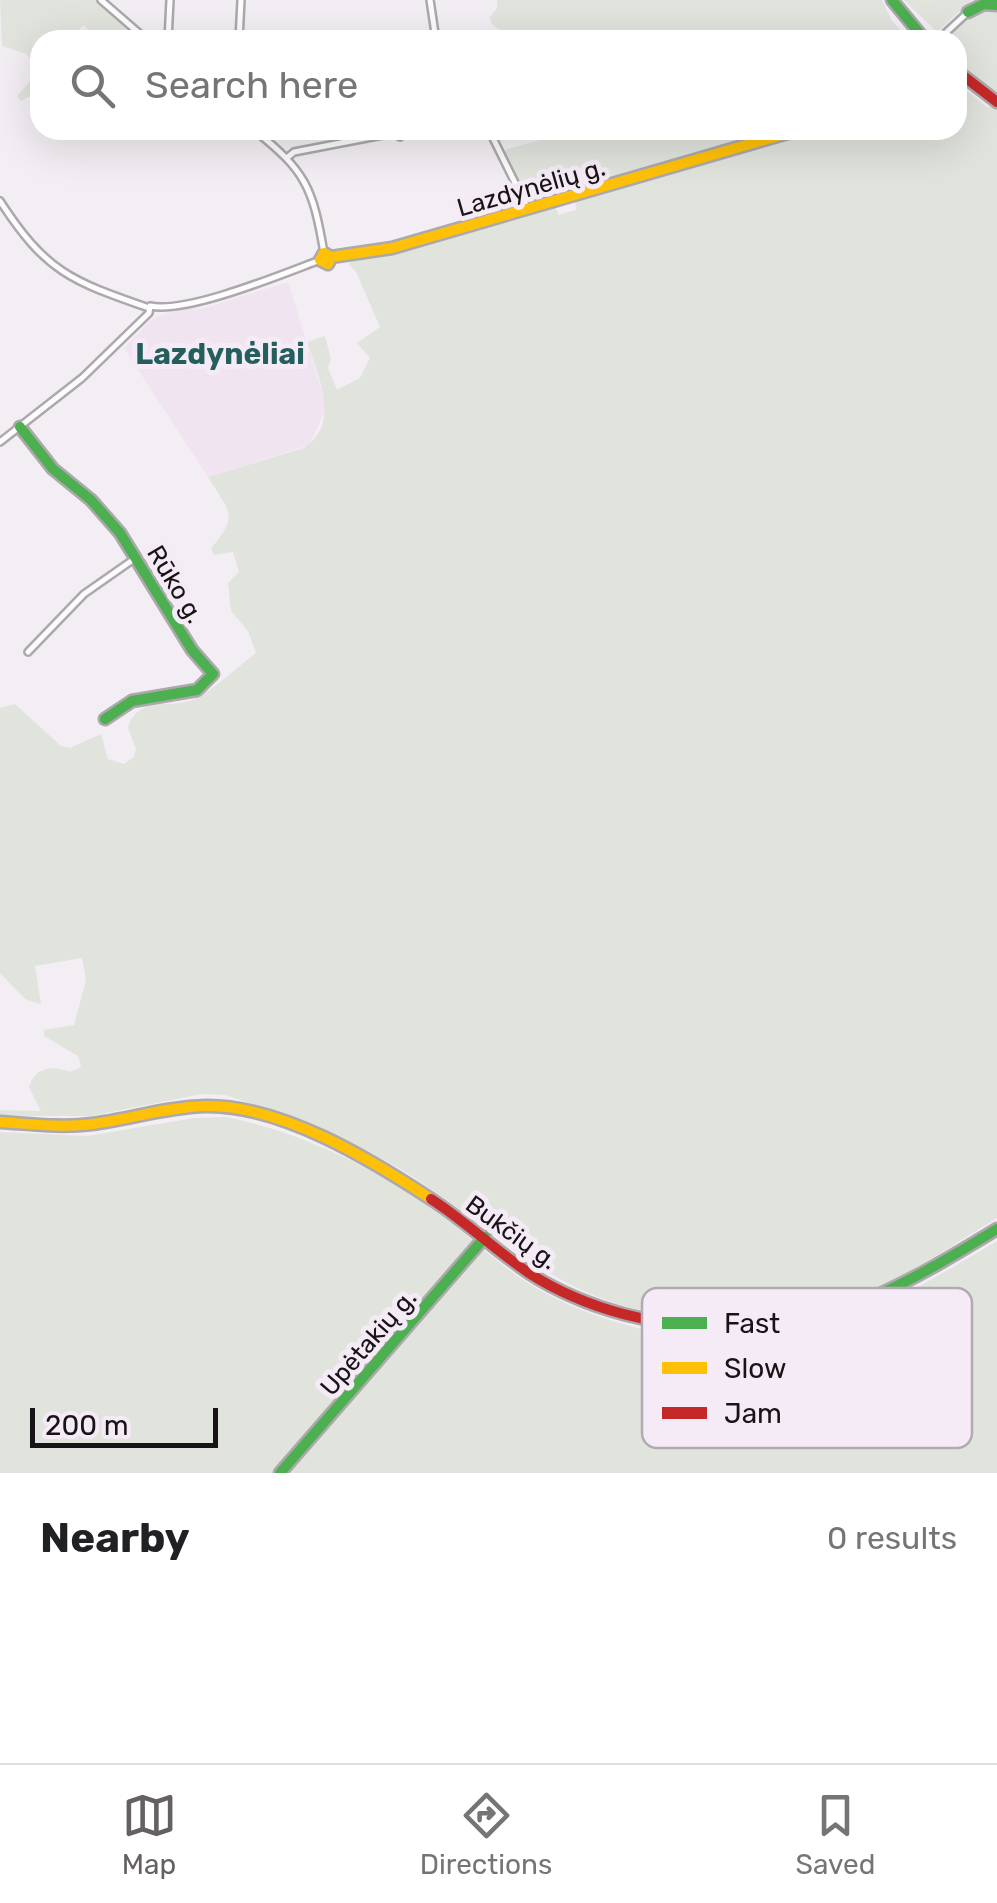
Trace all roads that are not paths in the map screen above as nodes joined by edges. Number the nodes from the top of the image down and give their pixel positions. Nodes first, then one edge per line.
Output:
1 (102, 0) edge
2 (170, 0) edge
3 (240, 0) edge
4 (430, 0) edge
5 (892, 0) edge
6 (976, 0) edge
7 (997, 5) edge
8 (968, 12) junction
9 (136, 30) edge
10 (168, 30) edge
11 (240, 30) edge
12 (434, 30) edge
13 (917, 30) edge
14 (949, 30) edge
15 (967, 79) edge
16 (997, 102) edge
17 (266, 140) edge
18 (357, 140) edge
19 (494, 140) edge
20 (764, 140) edge
21 (288, 158) junction
22 (0, 201) edge
23 (528, 209) junction
24 (325, 256) junction
25 (149, 310) junction
26 (20, 427) junction
27 (0, 442) edge
28 (136, 558) junction
29 (28, 652) dead end
30 (105, 719) dead end
31 (0, 1122) edge
32 (997, 1229) edge
33 (485, 1237) junction
34 (893, 1288) edge
35 (642, 1317) edge
36 (280, 1473) edge

1 - 9 street
2 - 10 street
3 - 11 street
4 - 12 street
5 - 13 main road
6 - 8 main road
7 - 8 main road
8 - 14 street
15 - 16 main road
17 - 21 street
18 - 21 street
19 - 23 street
20 - 23 main road, Lazdynėlių g.
21 - 24 street
22 - 25 street
23 - 24 main road, Lazdynėlių g.
24 - 25 street, Lazdynėlių g.
25 - 26 street, Lazdynėlių g.
26 - 27 street, Lazdynėlių g.
26 - 28 main road, Rūko g.
28 - 29 street
28 - 30 main road, Rūko g.
31 - 33 main road, Bukčių g.
32 - 34 main road, Bukčių g.
33 - 35 main road, Bukčių g.
33 - 36 main road, Upėtakių g.

